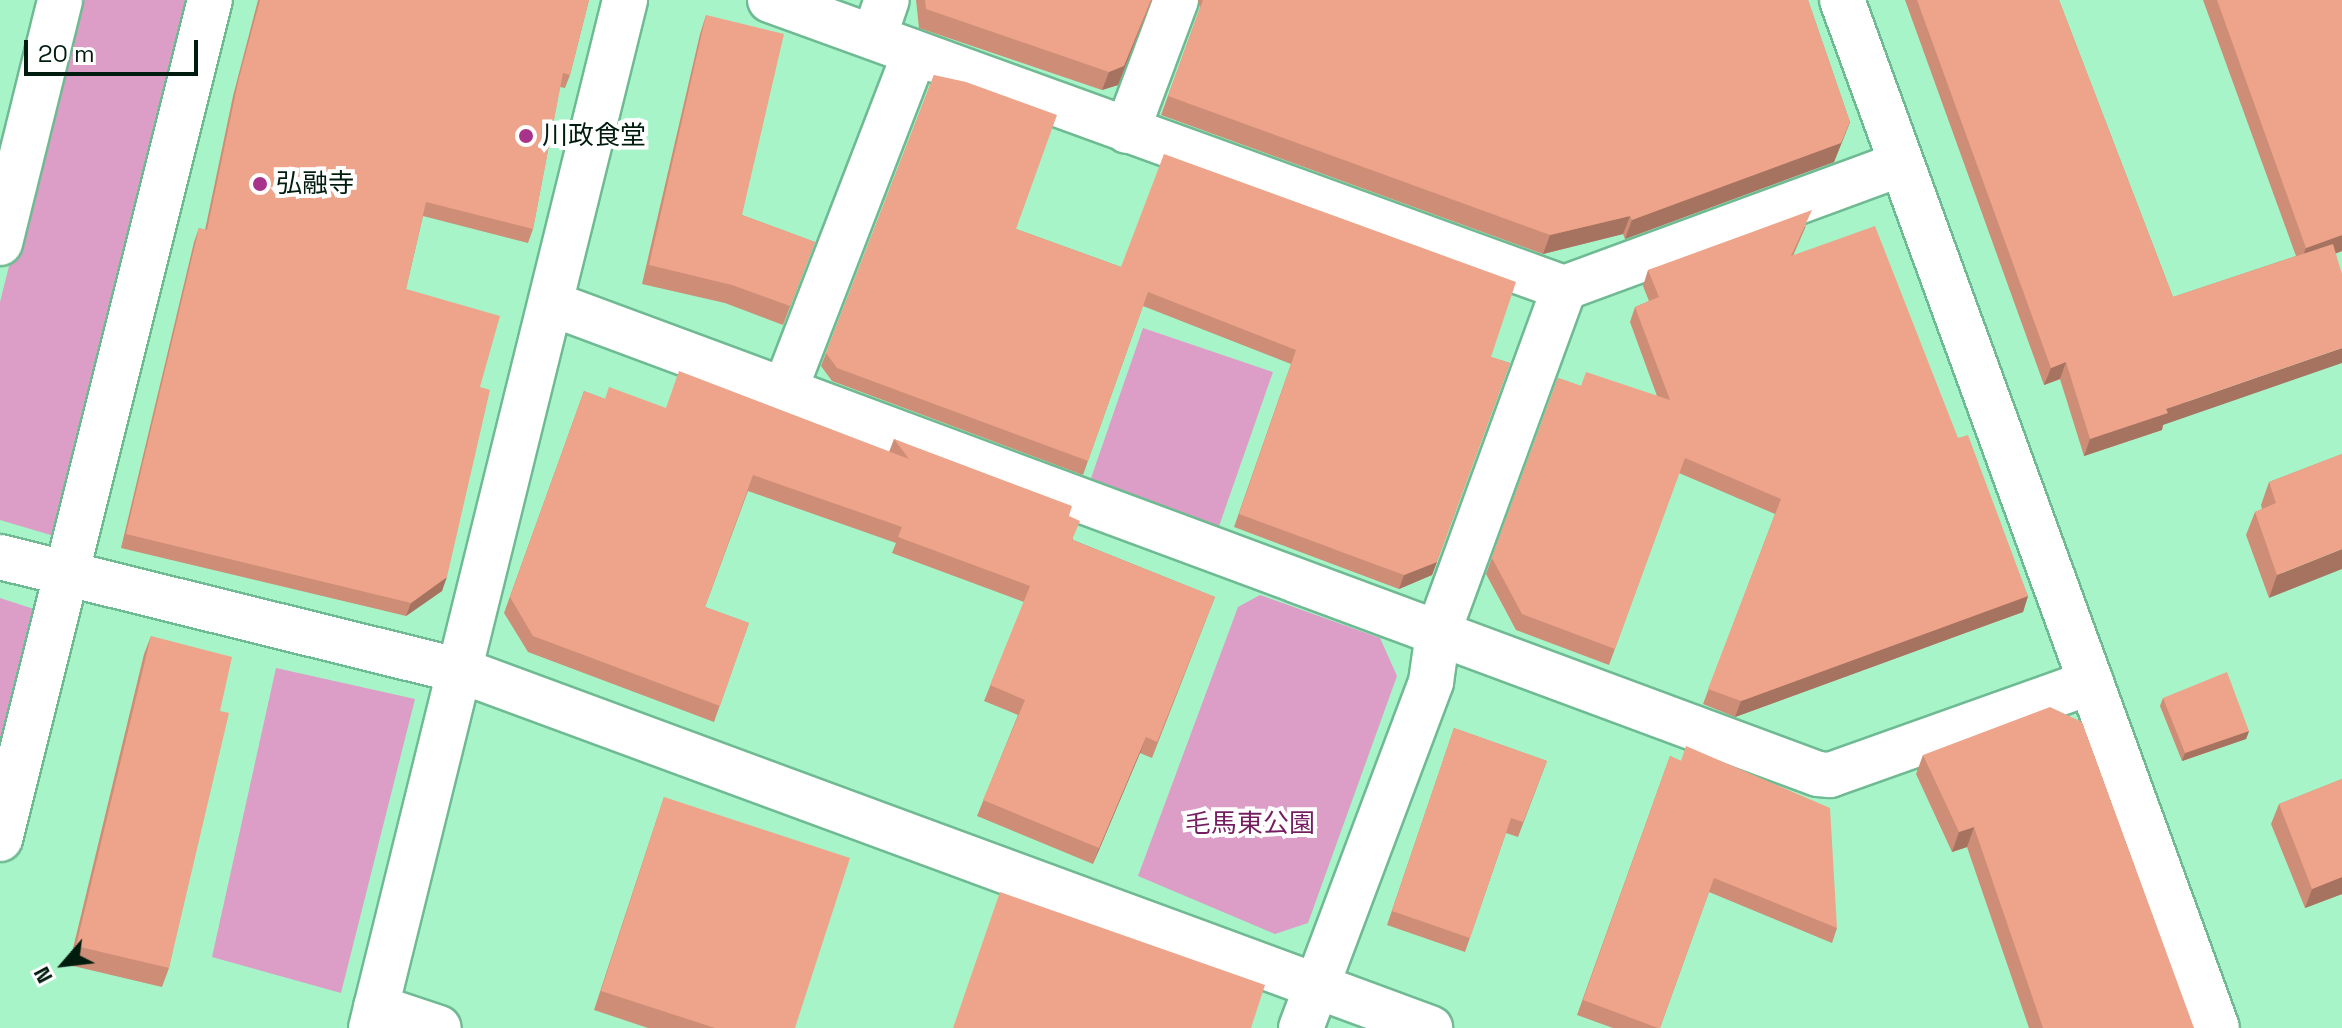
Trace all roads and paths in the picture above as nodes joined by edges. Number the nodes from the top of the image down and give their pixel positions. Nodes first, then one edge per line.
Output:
1 (60, 0) edge
2 (210, 0) edge
3 (625, 0) edge
4 (770, 0) edge
5 (1176, 0) edge
6 (1842, 0) edge
7 (880, 19) edge
8 (915, 53) junction
9 (1127, 131) junction
10 (1901, 164) junction
11 (0, 243) edge
12 (1564, 288) junction
13 (552, 304) junction
14 (786, 387) junction
15 (0, 557) edge
16 (65, 574) junction
17 (1438, 633) junction
18 (462, 671) junction
19 (2091, 682) junction
20 (0, 839) edge
21 (1317, 986) junction
22 (374, 1017) edge
23 (439, 1028) edge
24 (1301, 1028) edge
25 (1430, 1028) edge
26 (2217, 1028) edge

1 - 11 street
2 - 16 street
3 - 13 street
4 - 7 street
5 - 9 street
6 - 10 street
7 - 8 street
8 - 9 street
8 - 14 street
9 - 12 street
10 - 12 street
10 - 19 street
12 - 17 street
13 - 14 street
13 - 18 street
14 - 17 street
15 - 16 street
16 - 18 street
16 - 20 street
17 - 19 street
17 - 21 street
18 - 21 street
18 - 22 street
19 - 26 street
21 - 24 street
21 - 25 street
22 - 23 street

